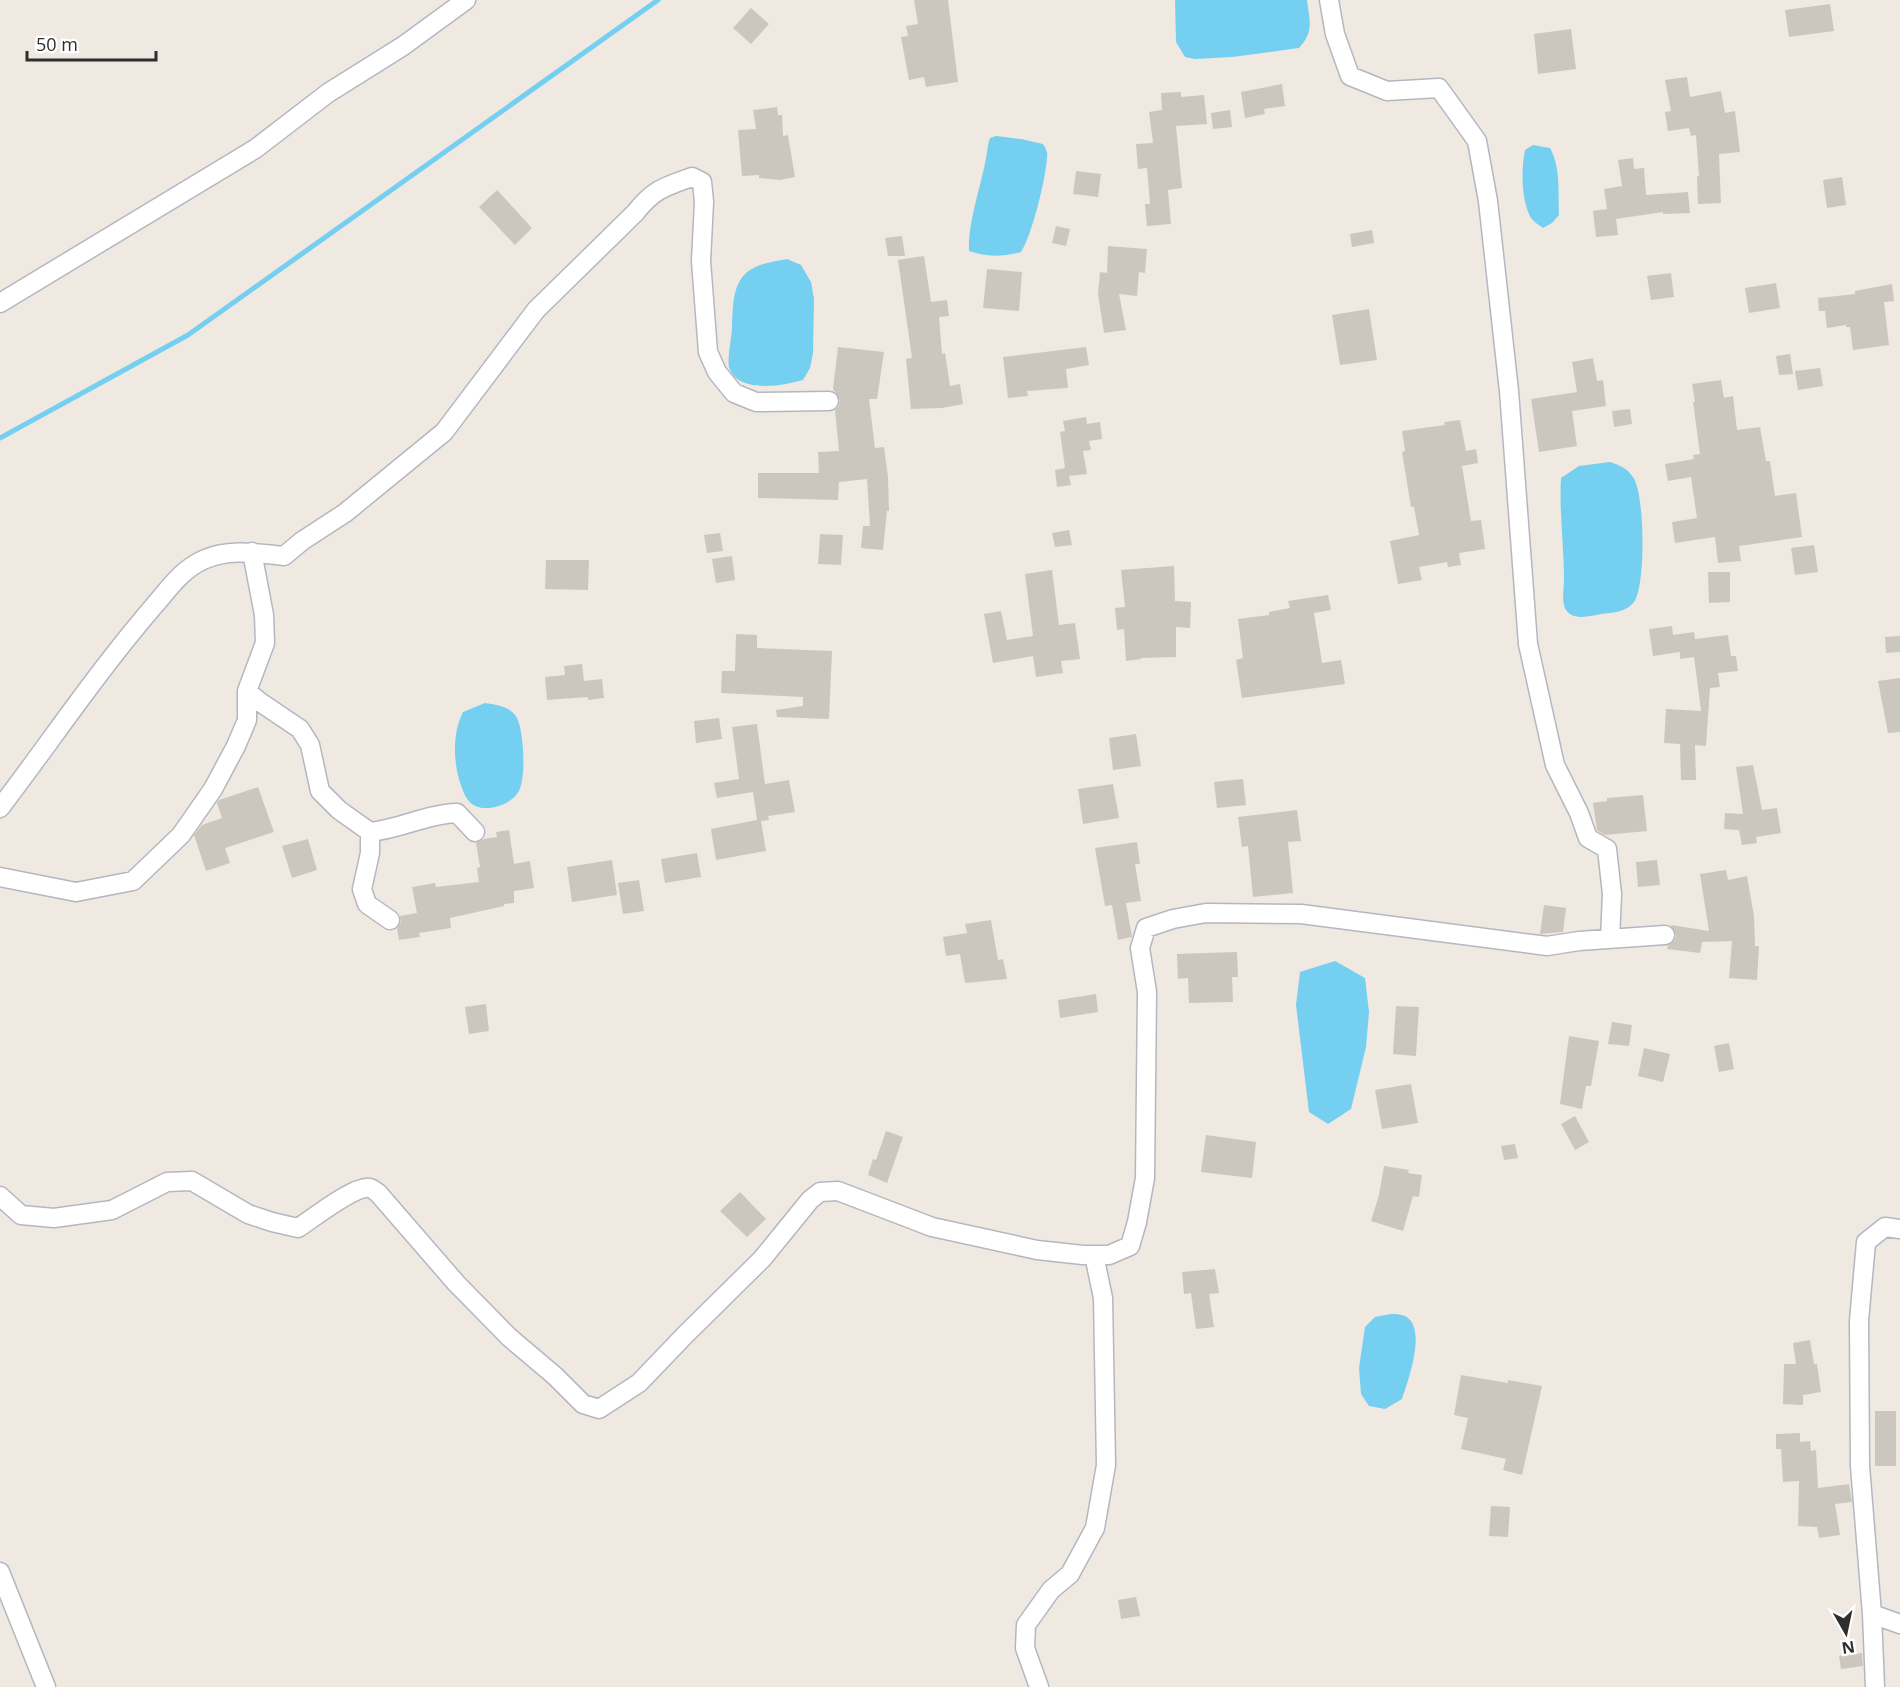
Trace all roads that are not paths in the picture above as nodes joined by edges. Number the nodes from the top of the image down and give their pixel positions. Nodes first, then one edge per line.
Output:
1 (466, 0) edge
2 (1329, 0) edge
3 (0, 303) edge
4 (829, 401) dead end
5 (252, 552) junction
6 (247, 691) junction
7 (0, 808) edge
8 (370, 832) junction
9 (475, 832) dead end
10 (0, 877) edge
11 (390, 920) dead end
12 (1665, 935) dead end
13 (1610, 939) junction
14 (2, 1201) edge
15 (1900, 1229) edge
16 (1094, 1255) junction
17 (0, 1572) edge
18 (1872, 1614) junction
19 (1900, 1624) edge
20 (46, 1687) edge
21 (1039, 1687) edge
22 (1875, 1687) edge

1 - 3 street
2 - 13 street
4 - 5 street
5 - 6 street
5 - 7 street
6 - 8 street
6 - 10 street
8 - 9 street
8 - 11 street
12 - 13 street
13 - 16 street
14 - 16 street
15 - 18 street
16 - 21 street
17 - 20 street
18 - 19 street
18 - 22 street

